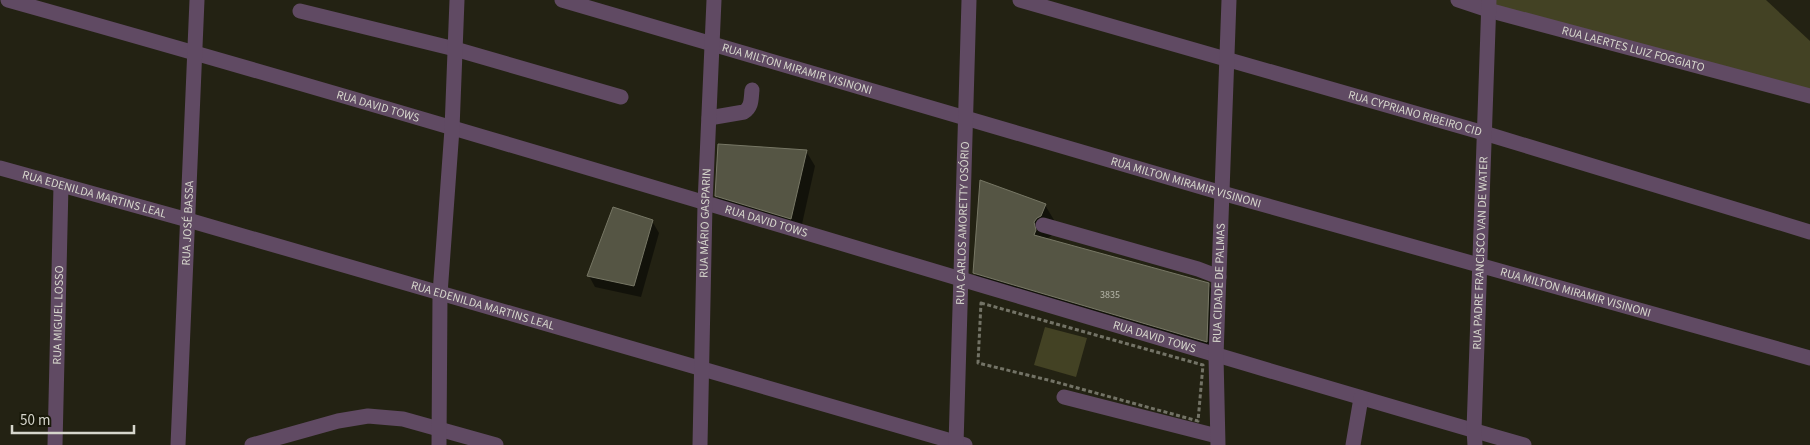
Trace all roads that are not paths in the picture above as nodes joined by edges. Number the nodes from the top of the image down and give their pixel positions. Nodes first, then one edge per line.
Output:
1 (8, 0) edge
2 (198, 0) edge
3 (457, 0) edge
4 (562, 0) edge
5 (714, 0) edge
6 (969, 0) edge
7 (1020, 0) edge
8 (1228, 0) edge
9 (1458, 0) edge
10 (1489, 5) edge
11 (300, 10) dead end
12 (712, 44) junction
13 (455, 49) junction
14 (196, 53) junction
15 (1226, 60) junction
16 (752, 90) dead end
17 (1810, 96) edge
18 (621, 97) dead end
19 (709, 118) junction
20 (965, 118) junction
21 (452, 129) junction
22 (1484, 133) junction
23 (0, 168) edge
24 (60, 185) junction
25 (1222, 193) junction
26 (705, 204) junction
27 (188, 220) junction
28 (1043, 225) dead end
29 (1810, 232) edge
30 (1479, 264) junction
31 (1219, 277) junction
32 (961, 280) junction
33 (440, 294) junction
34 (1216, 356) junction
35 (1810, 358) edge
36 (702, 369) junction
37 (1064, 398) dead end
38 (1360, 398) junction
39 (440, 429) junction
40 (1474, 438) edge
41 (1218, 440) edge
42 (959, 444) edge
43 (55, 445) edge
44 (178, 445) edge
45 (252, 445) edge
46 (439, 445) edge
47 (496, 445) edge
48 (700, 445) edge
49 (1353, 445) edge
50 (1524, 445) edge

1 - 14 street, RUA DAVID TOWS
2 - 14 street, RUA JOSÉ BASSA
3 - 13 street
4 - 12 street, RUA MILTON MIRAMIR VISINONI
5 - 12 street, RUA MÁRIO GASPARIN
6 - 20 street, RUA CARLOS AMORETTY OSÓRIO
7 - 15 street, RUA CYPRIANO RIBEIRO CID
8 - 15 street, RUA CIDADE DE PALMAS
9 - 10 street, RUA LAERTES LUIZ FOGGIATO
10 - 17 street, RUA LAERTES LUIZ FOGGIATO
10 - 22 street, RUA PADRE FRANCISCO VAN DE WATER
11 - 13 street
12 - 19 street, RUA MÁRIO GASPARIN
12 - 20 street, RUA MILTON MIRAMIR VISINONI
13 - 18 street
13 - 21 street
14 - 21 street, RUA DAVID TOWS
14 - 27 street, RUA JOSÉ BASSA
15 - 22 street, RUA CYPRIANO RIBEIRO CID
15 - 25 street, RUA CIDADE DE PALMAS
16 - 19 street
19 - 26 street, RUA MÁRIO GASPARIN
20 - 25 street, RUA MILTON MIRAMIR VISINONI
20 - 32 street, RUA CARLOS AMORETTY OSÓRIO
21 - 26 street, RUA DAVID TOWS
21 - 33 street
22 - 29 street, RUA CYPRIANO RIBEIRO CID
22 - 30 street, RUA PADRE FRANCISCO VAN DE WATER
23 - 24 street, RUA EDENILDA MARTINS LEAL
24 - 27 street, RUA EDENILDA MARTINS LEAL
24 - 43 street, RUA MIGUEL LOSSO
25 - 30 street, RUA MILTON MIRAMIR VISINONI
25 - 31 street, RUA CIDADE DE PALMAS
26 - 32 street, RUA DAVID TOWS
26 - 36 street, RUA MÁRIO GASPARIN
27 - 33 street, RUA EDENILDA MARTINS LEAL
27 - 44 street, RUA JOSÉ BASSA
28 - 31 street
30 - 35 street, RUA MILTON MIRAMIR VISINONI
30 - 40 street, RUA PADRE FRANCISCO VAN DE WATER
31 - 34 street, RUA CIDADE DE PALMAS
32 - 34 street, RUA DAVID TOWS
32 - 42 street, RUA CARLOS AMORETTY OSÓRIO
33 - 36 street, RUA EDENILDA MARTINS LEAL
33 - 39 street
34 - 38 street, RUA DAVID TOWS
34 - 41 street, RUA CIDADE DE PALMAS
36 - 42 street, RUA EDENILDA MARTINS LEAL
36 - 48 street, RUA MÁRIO GASPARIN
37 - 41 street
38 - 40 street, RUA DAVID TOWS
38 - 49 street
39 - 45 street
39 - 46 street
39 - 47 street
40 - 50 street, RUA DAVID TOWS

